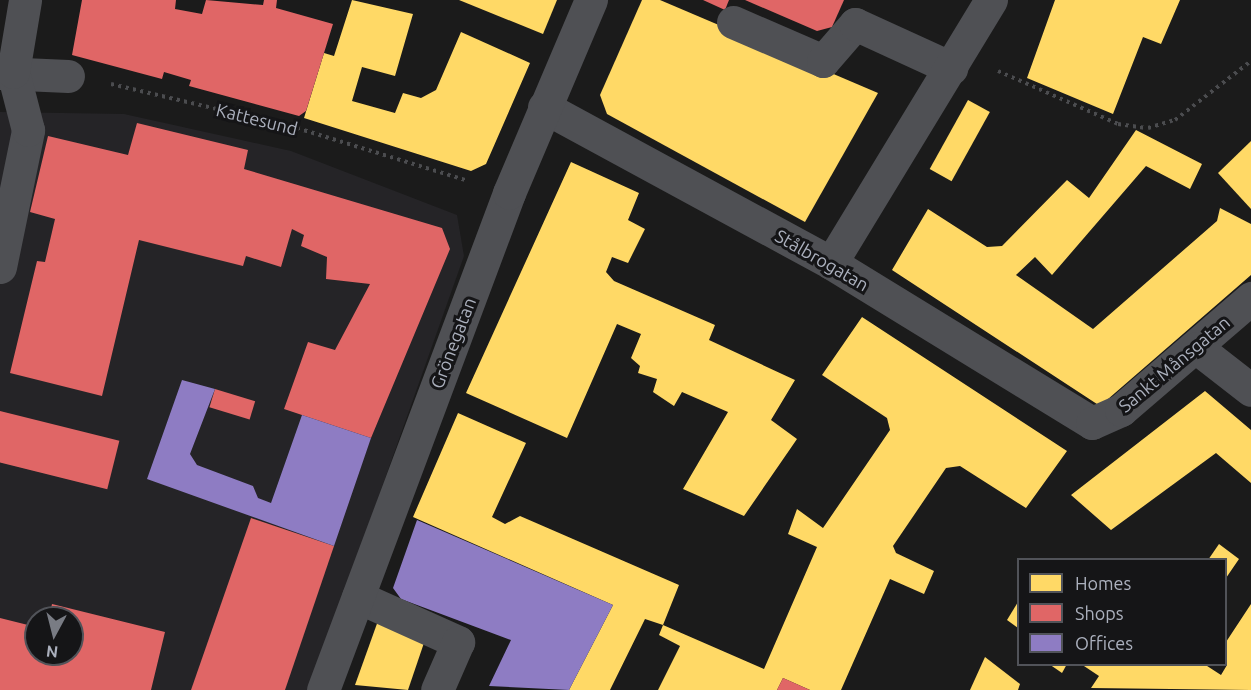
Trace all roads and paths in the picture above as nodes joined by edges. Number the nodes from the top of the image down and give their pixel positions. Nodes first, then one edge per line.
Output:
1 (25, 0) edge
2 (591, 0) edge
3 (991, 0) edge
4 (733, 22) dead end
5 (955, 61) junction
6 (1251, 61) edge
7 (7, 73) edge
8 (68, 76) joint
9 (544, 107) junction
10 (509, 193) junction
11 (831, 263) junction
12 (0, 267) edge
13 (1251, 298) edge
14 (1197, 348) junction
15 (1251, 390) edge
16 (1092, 423) joint
17 (358, 597) junction
18 (323, 690) edge
19 (437, 690) edge

1 - 7 street
2 - 9 street, Grönegatan
3 - 5 street
4 - 5 street
5 - 6 path
5 - 11 street
7 - 8 street
7 - 12 street
8 - 10 path, Kattesund
9 - 10 street, Grönegatan
9 - 11 street, Stålbrogatan
10 - 17 street, Grönegatan
11 - 16 street, Stålbrogatan
13 - 14 street, Sankt Månsgatan
14 - 15 street
14 - 16 street, Sankt Månsgatan
17 - 18 street, Grönegatan
17 - 19 street

